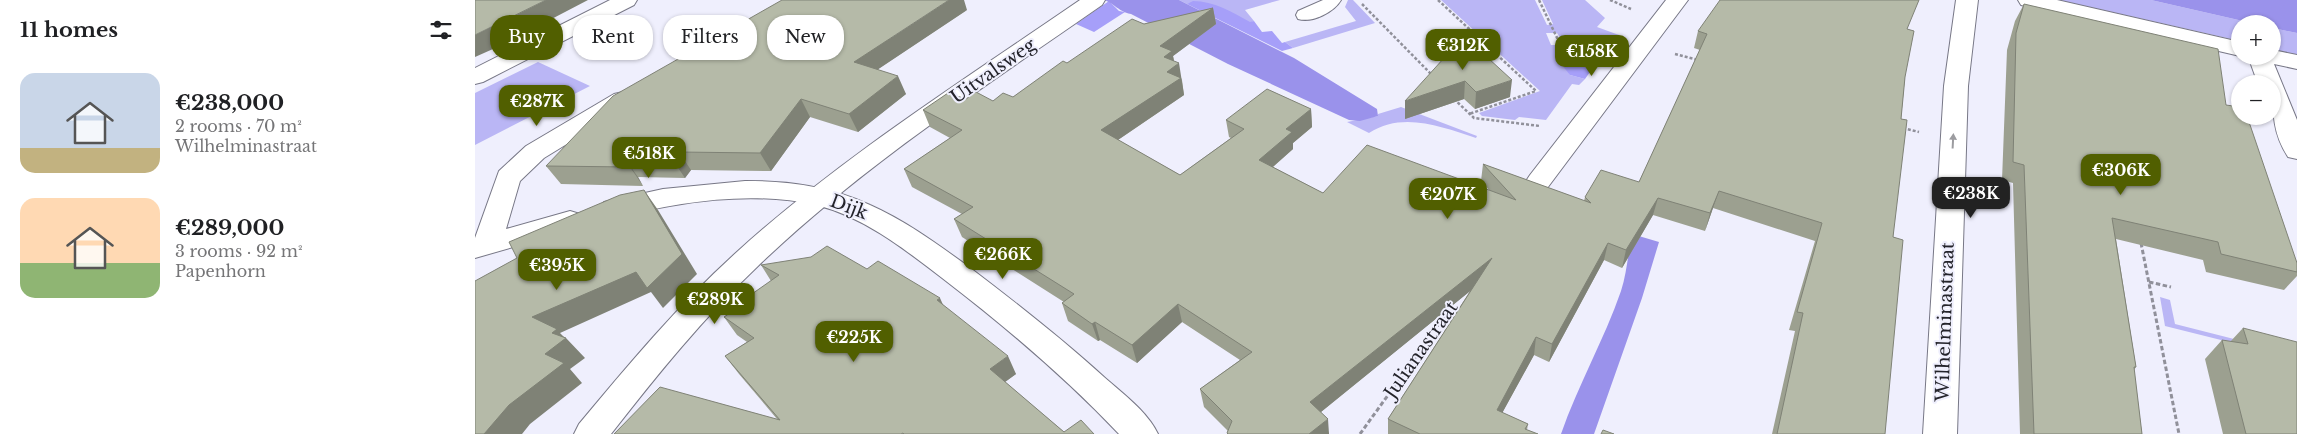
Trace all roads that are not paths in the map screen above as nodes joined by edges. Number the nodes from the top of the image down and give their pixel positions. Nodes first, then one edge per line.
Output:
1 (626, 0) edge
2 (1095, 0) edge
3 (1332, 0) edge
4 (1677, 0) edge
5 (1967, 0) edge
6 (2029, 0) edge
7 (1305, 15) dead end
8 (2231, 47) edge
9 (2281, 58) edge
10 (2297, 62) edge
11 (475, 77) edge
12 (642, 88) edge
13 (2281, 110) edge
14 (2297, 151) edge
15 (1539, 181) dead end
16 (819, 196) junction
17 (481, 246) edge
18 (591, 434) edge
19 (1141, 434) edge
20 (1941, 434) edge

1 - 11 street
2 - 16 street, Uitvalsweg
3 - 7 lane
4 - 15 street
20 -> 5 street, Wilhelminastraat
6 - 8 street
9 - 10 street
12 - 17 street
13 - 14 street
16 - 17 street, Dijk
16 - 18 street, Uitvalsweg
16 - 19 street, Dijk

